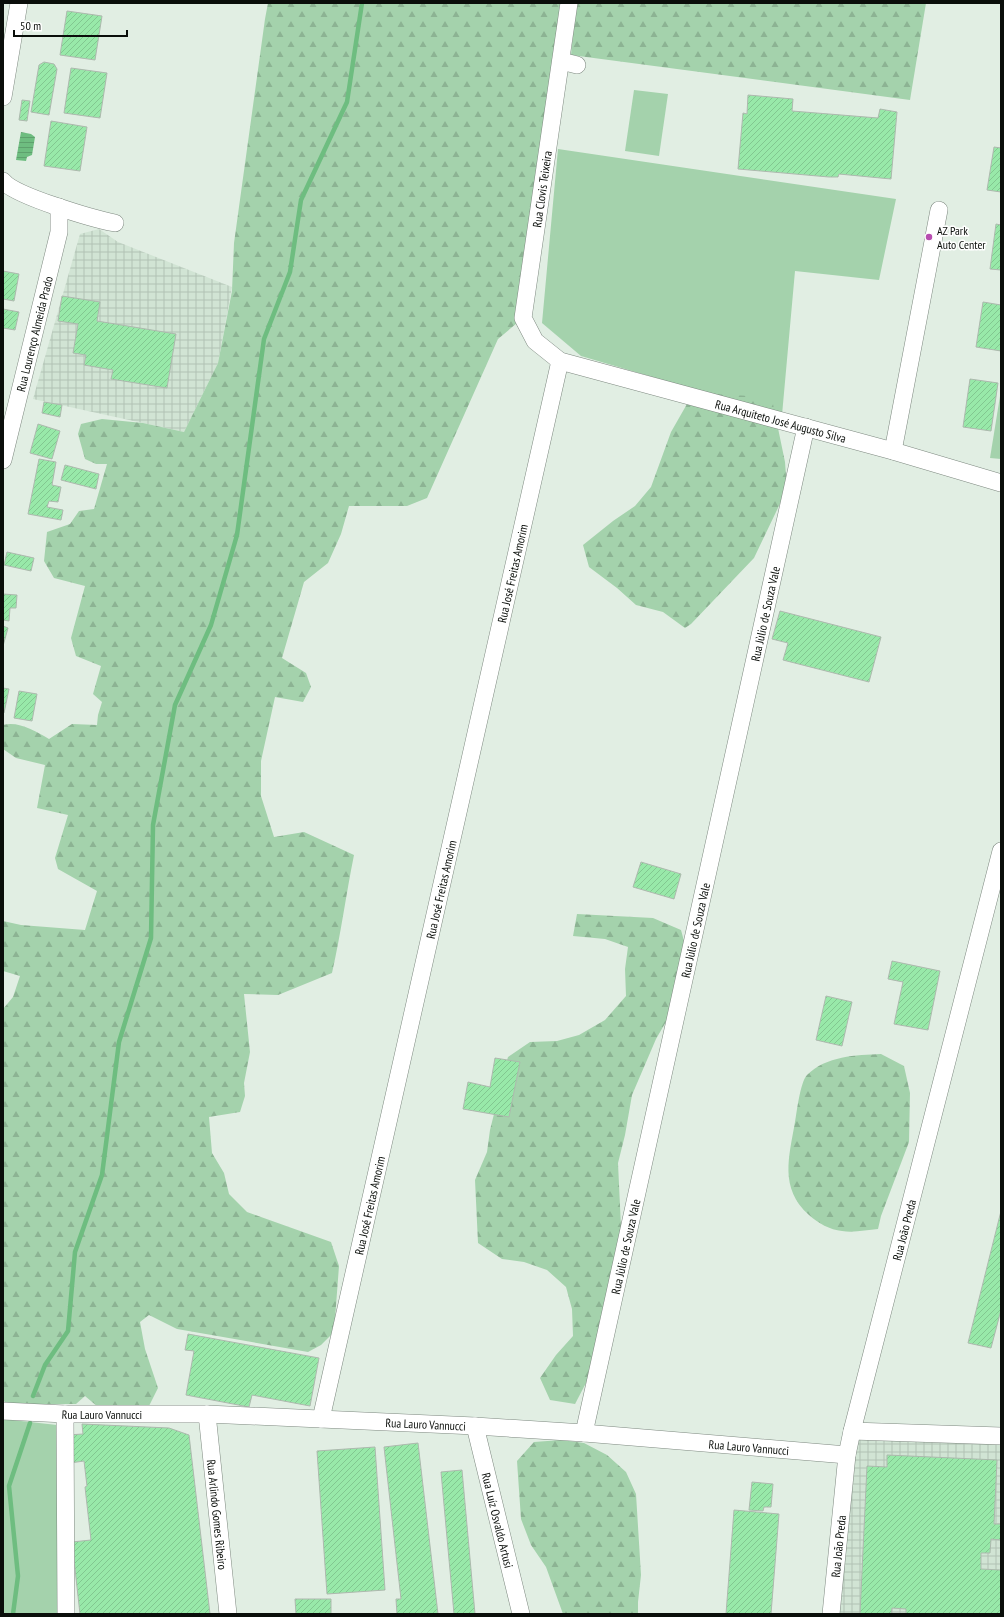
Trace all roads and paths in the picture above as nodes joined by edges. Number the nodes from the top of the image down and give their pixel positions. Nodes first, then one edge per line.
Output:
1 (19, 3) edge
2 (569, 3) edge
3 (560, 61) junction
4 (577, 65) dead end
5 (3, 97) edge
6 (3, 181) edge
7 (59, 207) junction
8 (939, 210) dead end
9 (115, 223) dead end
10 (560, 361) junction
11 (806, 427) junction
12 (893, 451) junction
13 (3, 460) edge
14 (1001, 483) edge
15 (1001, 851) edge
16 (3, 1411) edge
17 (65, 1414) junction
18 (206, 1414) junction
19 (321, 1419) junction
20 (475, 1426) junction
21 (852, 1431) junction
22 (584, 1433) junction
23 (1001, 1436) edge
24 (847, 1455) junction
25 (66, 1614) edge
26 (228, 1614) edge
27 (521, 1614) edge
28 (831, 1614) edge

1 - 5 street
2 - 3 street, Rua Clovis Teixeira
3 - 4 street
3 - 10 street, Rua Clovis Teixeira
6 - 7 street
7 - 9 street
7 - 13 street, Rua Lourenço Almeida Prado
8 - 12 street
10 - 11 street, Rua Arquiteto José Augusto Silva
10 - 19 street, Rua José Freitas Amorim
11 - 12 street, Rua Arquiteto José Augusto Silva
11 - 22 street, Rua Jùlio de Souza Vale
12 - 14 street, Rua Arquiteto José Augusto Silva
15 - 21 street, Rua João Preda
16 - 17 street, Rua Lauro Vannucci
17 - 18 street, Rua Lauro Vannucci
17 - 25 street
18 - 19 street, Rua Lauro Vannucci
18 - 26 street, Rua Arlindo Gomes Ribeiro
19 - 20 street, Rua Lauro Vannucci
20 - 22 street, Rua Lauro Vannucci
20 - 27 street, Rua Luíz Osvaldo Artusi
21 - 23 street
21 - 24 street, Rua João Preda
22 - 24 street, Rua Lauro Vannucci
24 - 28 street, Rua João Preda

